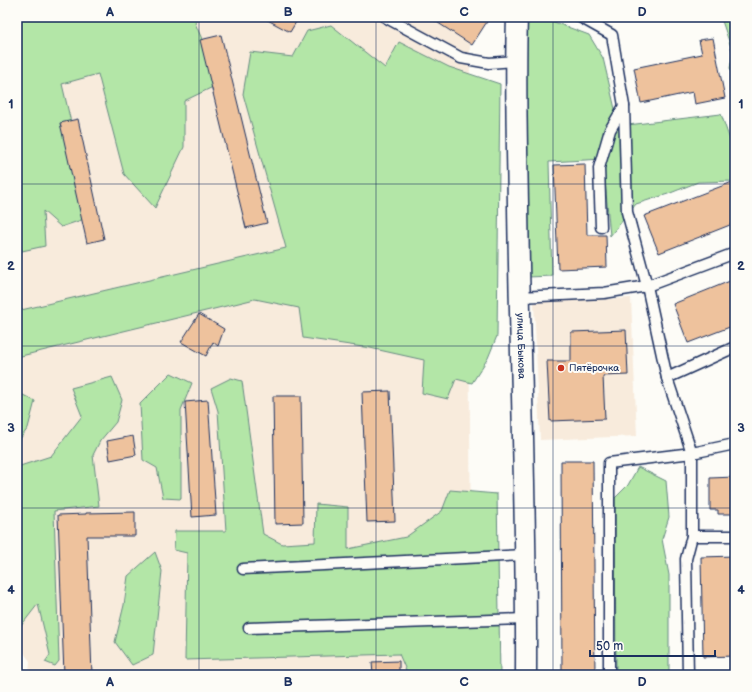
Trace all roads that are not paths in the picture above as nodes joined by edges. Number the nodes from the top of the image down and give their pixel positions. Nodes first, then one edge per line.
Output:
1 (386, 17) edge
2 (517, 17) edge
3 (580, 17) edge
4 (516, 61) junction
5 (624, 106) junction
6 (600, 227) dead end
7 (735, 253) edge
8 (647, 286) junction
9 (519, 297) junction
10 (735, 347) edge
11 (667, 378) junction
12 (735, 444) edge
13 (692, 453) junction
14 (692, 536) junction
15 (735, 536) edge
16 (525, 555) junction
17 (242, 569) dead end
18 (526, 619) junction
19 (249, 628) dead end
20 (526, 675) edge
21 (609, 675) edge
22 (688, 675) edge

1 - 4 lane
2 - 4 street, улица Быкова
3 - 5 lane
4 - 9 street, улица Быкова
5 - 6 lane
5 - 8 lane
7 - 8 lane
8 - 9 lane
8 - 11 lane
9 - 16 street, улица Быкова
10 - 11 lane
11 - 13 lane
12 - 13 lane
13 - 14 lane
13 - 21 lane
14 - 15 lane
14 - 22 lane
16 - 17 lane
16 - 18 street, улица Быкова
18 - 19 lane
18 - 20 street, улица Быкова

